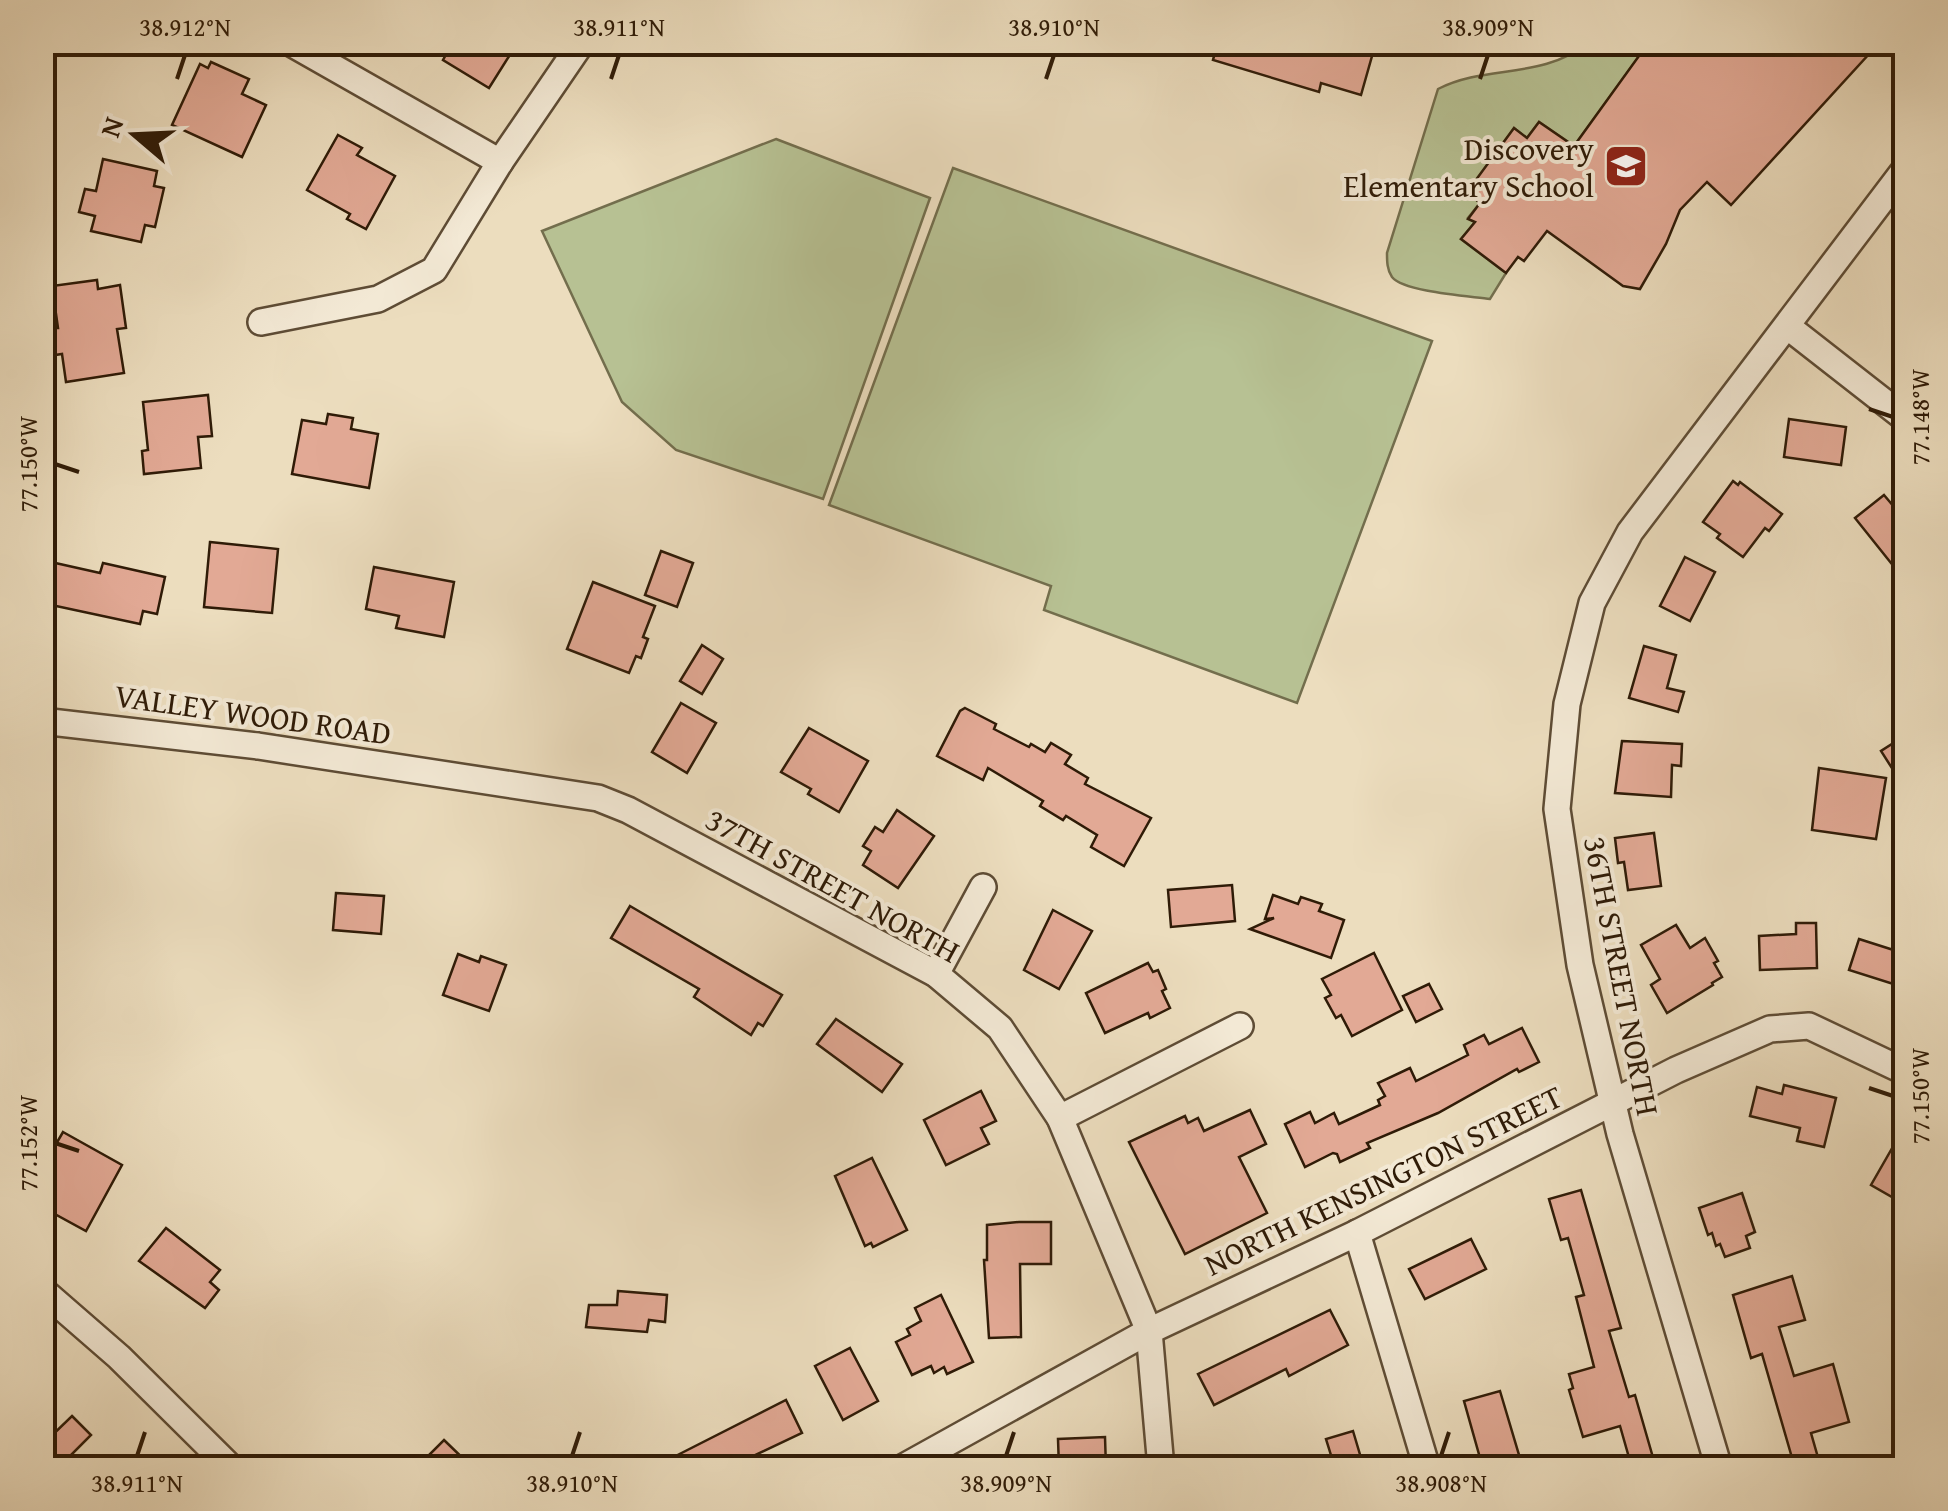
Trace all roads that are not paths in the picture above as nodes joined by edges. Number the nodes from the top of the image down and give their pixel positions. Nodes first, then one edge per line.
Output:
1 (289, 42) edge
2 (582, 42) edge
3 (500, 162) junction
4 (1906, 168) edge
5 (261, 322) dead end
6 (1787, 326) junction
7 (1906, 419) edge
8 (42, 721) edge
9 (454, 775) joint
10 (983, 887) dead end
11 (936, 974) junction
12 (1240, 1026) dead end
13 (1906, 1072) edge
14 (1612, 1102) junction
15 (1060, 1118) junction
16 (1356, 1233) junction
17 (42, 1290) edge
18 (1149, 1331) junction
19 (231, 1468) edge
20 (902, 1468) edge
21 (1161, 1468) edge
22 (1427, 1468) edge
23 (1719, 1468) edge

1 - 3 street
2 - 3 street
3 - 5 street
4 - 6 street, 36TH STREET NORTH
6 - 7 street
6 - 14 street, 36TH STREET NORTH
8 - 9 street, VALLEY WOOD ROAD
9 - 11 street, 37TH STREET NORTH
10 - 11 street
11 - 15 street, 37TH STREET NORTH
12 - 15 street
13 - 14 street, NORTH KENSINGTON STREET
14 - 16 street, NORTH KENSINGTON STREET
14 - 23 street, 36TH STREET NORTH
15 - 18 street, 37TH STREET NORTH
16 - 18 street, NORTH KENSINGTON STREET
16 - 22 street
17 - 19 street
18 - 20 street, NORTH KENSINGTON STREET
18 - 21 street, 37TH STREET NORTH

